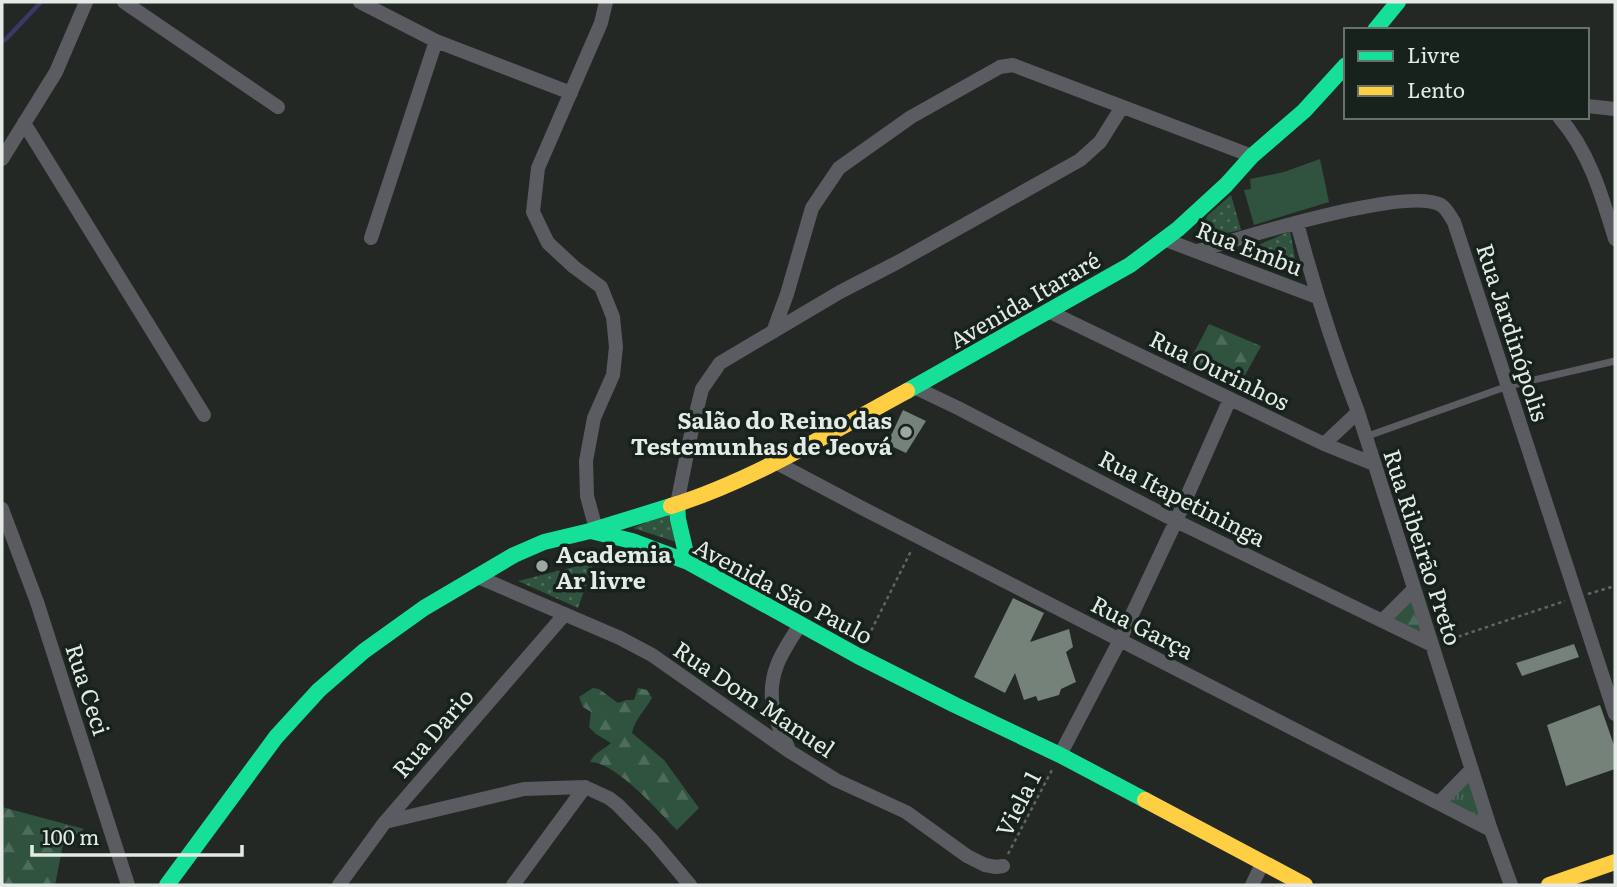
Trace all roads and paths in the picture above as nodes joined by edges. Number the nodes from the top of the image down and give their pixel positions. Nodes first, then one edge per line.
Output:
1 (86, 2) edge
2 (124, 2) edge
3 (359, 2) edge
4 (606, 2) edge
5 (1398, 2) edge
6 (1377, 28) edge
7 (436, 41) junction
8 (1343, 72) edge
9 (571, 93) junction
10 (1589, 106) edge
11 (278, 107) dead end
12 (1122, 107) junction
13 (1615, 109) edge
14 (1561, 119) edge
15 (24, 123) junction
16 (1252, 156) junction
17 (2, 159) edge
18 (1297, 223) junction
19 (371, 238) dead end
20 (1615, 239) edge
21 (1166, 240) junction
22 (1198, 251) junction
23 (1317, 297) junction
24 (1048, 311) junction
25 (773, 332) junction
26 (1615, 361) edge
27 (1508, 386) junction
28 (914, 387) junction
29 (1230, 399) junction
30 (1358, 412) junction
31 (204, 415) dead end
32 (1365, 438) junction
33 (1324, 444) junction
34 (775, 461) junction
35 (1374, 464) junction
36 (677, 504) junction
37 (2, 509) edge
38 (1176, 521) junction
39 (593, 530) junction
40 (918, 536) junction
41 (688, 562) junction
42 (476, 576) junction
43 (1615, 586) edge
44 (1414, 589) junction
45 (1576, 598) junction
46 (565, 614) junction
47 (1382, 621) junction
48 (800, 625) junction
49 (1120, 640) junction
50 (1432, 645) junction
51 (858, 656) junction
52 (1615, 714) edge
53 (789, 751) junction
54 (1060, 755) junction
55 (1472, 769) junction
56 (585, 787) junction
57 (1440, 803) junction
58 (385, 822) junction
59 (1491, 830) junction
60 (1263, 862) junction
61 (1615, 862) edge
62 (1003, 866) joint
63 (128, 885) edge
64 (167, 885) edge
65 (339, 885) edge
66 (513, 885) edge
67 (690, 885) edge
68 (1252, 885) edge
69 (1305, 885) edge
70 (1511, 885) edge
71 (1549, 885) edge

1 - 15 street
2 - 11 street
3 - 7 street
4 - 9 street
5 - 6 main road
7 - 9 street
7 - 19 street
8 - 16 main road, Avenida Itararé
9 - 39 street
10 - 13 street
12 - 16 street
12 - 25 street
12 - 25 street
14 - 20 street
15 - 17 street
15 - 31 street
16 - 21 main road, Avenida Itararé
18 - 22 street, Rua Jardinópolis
18 - 23 street, Rua Ribeirão Preto
18 - 27 street, Rua Jardinópolis
21 - 22 street, Rua Embu
21 - 24 main road, Avenida Itararé
22 - 23 street, Rua Embu
23 - 30 street, Rua Ribeirão Preto
24 - 28 main road, Avenida Itararé
24 - 29 street, Rua Ourinhos
25 - 36 street
26 - 27 lane
27 - 32 lane
27 - 45 street, Rua Jardinópolis
28 - 34 main road, Avenida Itararé
28 - 38 street, Rua Itapetininga
29 - 33 street, Rua Ourinhos
29 - 38 street
30 - 32 street, Rua Ribeirão Preto
30 - 33 street
32 - 35 street, Rua Ribeirão Preto
33 - 35 street, Rua Ourinhos
34 - 36 main road, Avenida Itararé
34 - 40 street, Rua Garça
35 - 44 street, Rua Ribeirão Preto
36 - 39 main road, Avenida Itararé
36 - 41 main road
37 - 63 street, Rua Ceci
38 - 47 street, Rua Itapetininga
38 - 49 street
39 - 41 main road, Avenida São Paulo
39 - 42 main road, Avenida São Paulo
40 - 49 street, Rua Garça
40 - 51 path
41 - 48 main road, Avenida São Paulo
42 - 46 street, Rua Dom Manuel
42 - 64 main road, Avenida São Paulo
43 - 45 path
44 - 47 street
44 - 50 street, Rua Ribeirão Preto
45 - 50 path
45 - 52 street, Rua Jardinópolis
46 - 53 street, Rua Dom Manuel
46 - 58 street, Rua Dario
47 - 50 street, Rua Itapetininga
48 - 51 main road, Avenida São Paulo
48 - 53 street
49 - 54 street
49 - 57 street, Rua Garça
50 - 55 street, Rua Ribeirão Preto
51 - 54 main road, Avenida São Paulo
53 - 62 street, Rua Dom Manuel
54 - 60 main road, Avenida São Paulo
54 - 62 path, Viela 1
55 - 57 street
55 - 59 street, Rua Ribeirão Preto
56 - 58 street
56 - 66 street
56 - 67 street
57 - 59 street, Rua Garça
58 - 65 street, Rua Dario
59 - 70 street, Rua Ribeirão Preto
60 - 68 street
60 - 69 main road, Avenida São Paulo
61 - 71 main road

